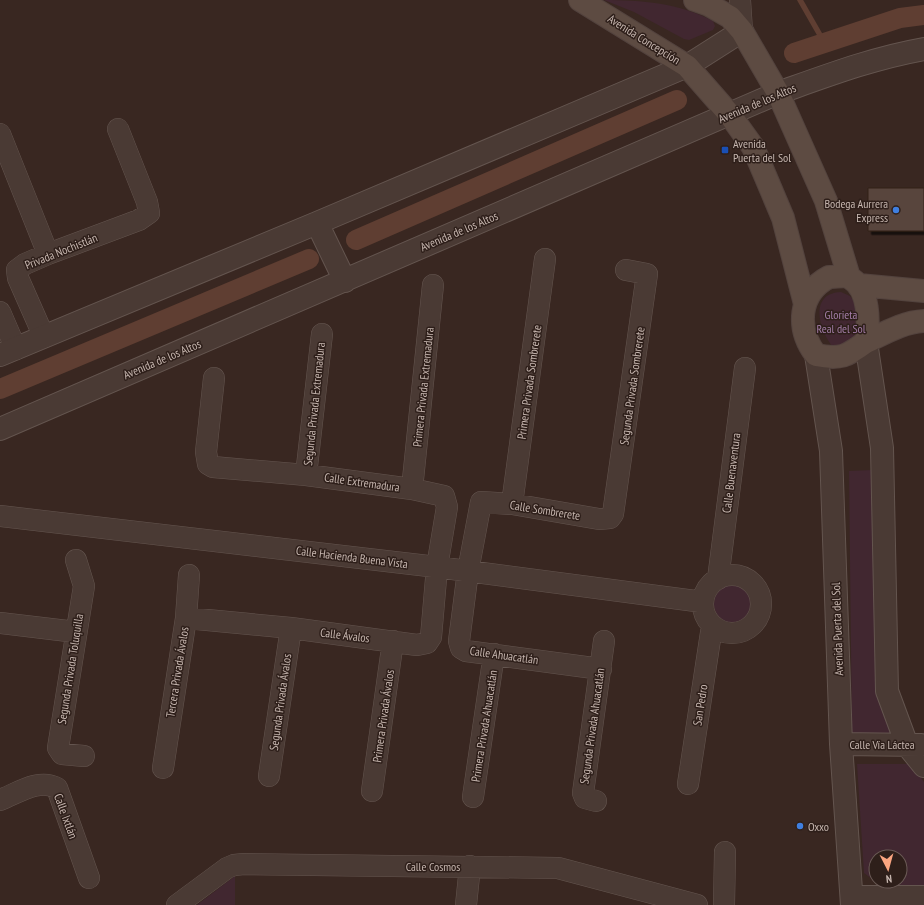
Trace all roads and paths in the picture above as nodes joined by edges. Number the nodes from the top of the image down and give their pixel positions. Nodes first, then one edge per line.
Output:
1 (580, 0) edge
2 (694, 0) edge
3 (740, 0) edge
4 (742, 31) junction
5 (924, 49) edge
6 (687, 66) junction
7 (778, 93) junction
8 (730, 115) junction
9 (118, 130) dead end
10 (0, 134) edge
11 (317, 223) junction
12 (48, 254) junction
13 (545, 259) dead end
14 (626, 270) dead end
15 (344, 281) junction
16 (854, 281) junction
17 (434, 285) dead end
18 (924, 291) edge
19 (805, 304) junction
20 (0, 312) edge
21 (924, 321) edge
22 (322, 334) dead end
23 (44, 336) junction
24 (866, 342) junction
25 (8, 352) edge
26 (816, 355) junction
27 (745, 368) dead end
28 (214, 378) dead end
29 (0, 429) edge
30 (306, 475) junction
31 (412, 489) junction
32 (512, 504) junction
33 (0, 516) edge
34 (610, 518) joint
35 (76, 560) dead end
36 (438, 567) junction
37 (468, 571) junction
38 (189, 575) dead end
39 (718, 579) junction
40 (703, 602) junction
41 (186, 618) junction
42 (0, 623) edge
43 (712, 626) junction
44 (291, 628) junction
45 (76, 632) junction
46 (393, 641) junction
47 (604, 641) dead end
48 (494, 654) junction
49 (601, 669) junction
50 (841, 744) junction
51 (916, 745) edge
52 (84, 756) dead end
53 (924, 766) edge
54 (163, 768) dead end
55 (269, 776) dead end
56 (688, 784) dead end
57 (372, 791) dead end
58 (473, 797) dead end
59 (0, 800) edge
60 (596, 801) dead end
61 (725, 852) dead end
62 (470, 866) junction
63 (89, 878) dead end
64 (924, 897) edge
65 (852, 901) edge
66 (177, 905) edge
67 (466, 905) edge
68 (697, 905) edge
69 (724, 905) edge

1 - 6 main road, Avenida Concepción
2 - 4 main road
3 - 4 street
4 - 6 street
4 - 7 main road
5 - 7 street, Avenida de los Altos
6 - 8 main road
6 - 11 street
7 - 8 street, Avenida de los Altos
7 - 16 main road
8 - 15 street, Avenida de los Altos
8 - 19 main road
9 - 12 street, Privada Nochistlán
10 - 12 street
11 - 15 street
11 - 23 street
12 - 23 street, Privada Nochistlán
13 - 32 street, Primera Privada Sombrerete
14 - 34 street, Segunda Privada Sombrerete
15 - 29 street, Avenida de los Altos
16 - 18 main road
16 - 19 main road
16 - 24 main road
17 - 31 street, Primera Privada Extremadura
19 - 26 main road
20 - 25 street
21 - 24 main road
22 - 30 street, Segunda Privada Extremadura
23 - 25 street
24 - 26 main road
24 - 51 street
26 - 50 street, Avenida Puerta del Sol
27 - 39 street, Calle Buenaventura
28 - 30 street, Calle Extremadura
30 - 31 street, Calle Extremadura
31 - 36 street, Calle Extremadura
32 - 34 street, Calle Sombrerete
32 - 37 street, Calle Sombrerete
33 - 36 street, Calle Hacienda Buena Vista
35 - 45 street, Segunda Privada Toluquilla
36 - 37 street, Calle Hacienda Buena Vista
36 - 46 street, Calle Ávalos
37 - 40 street, Calle Hacienda Buena Vista
37 - 48 street, Calle Ahuacatlán
38 - 41 street, Tercera Privada Ávalos
39 - 40 street
39 - 43 street
40 - 43 street
41 - 44 street, Calle Ávalos
41 - 54 street, Tercera Privada Ávalos
42 - 45 street
43 - 56 street, San Pedro
44 - 46 street, Calle Ávalos
44 - 55 street, Segunda Privada Ávalos
45 - 52 street, Segunda Privada Toluquilla
46 - 57 street, Primera Privada Ávalos
47 - 49 street, Segunda Privada Ahuacatlán
48 - 49 street, Calle Ahuacatlán
48 - 58 street, Primera Privada Ahuacatlán
49 - 60 street, Segunda Privada Ahuacatlán
50 - 51 street, Calle Vía Láctea
50 - 65 street, Avenida Puerta del Sol
51 - 53 street
59 - 63 street, Calle Ixtlán
61 - 69 street
62 - 66 street, Calle Cosmos
62 - 67 street
62 - 68 street, Calle Cosmos
64 - 65 street

